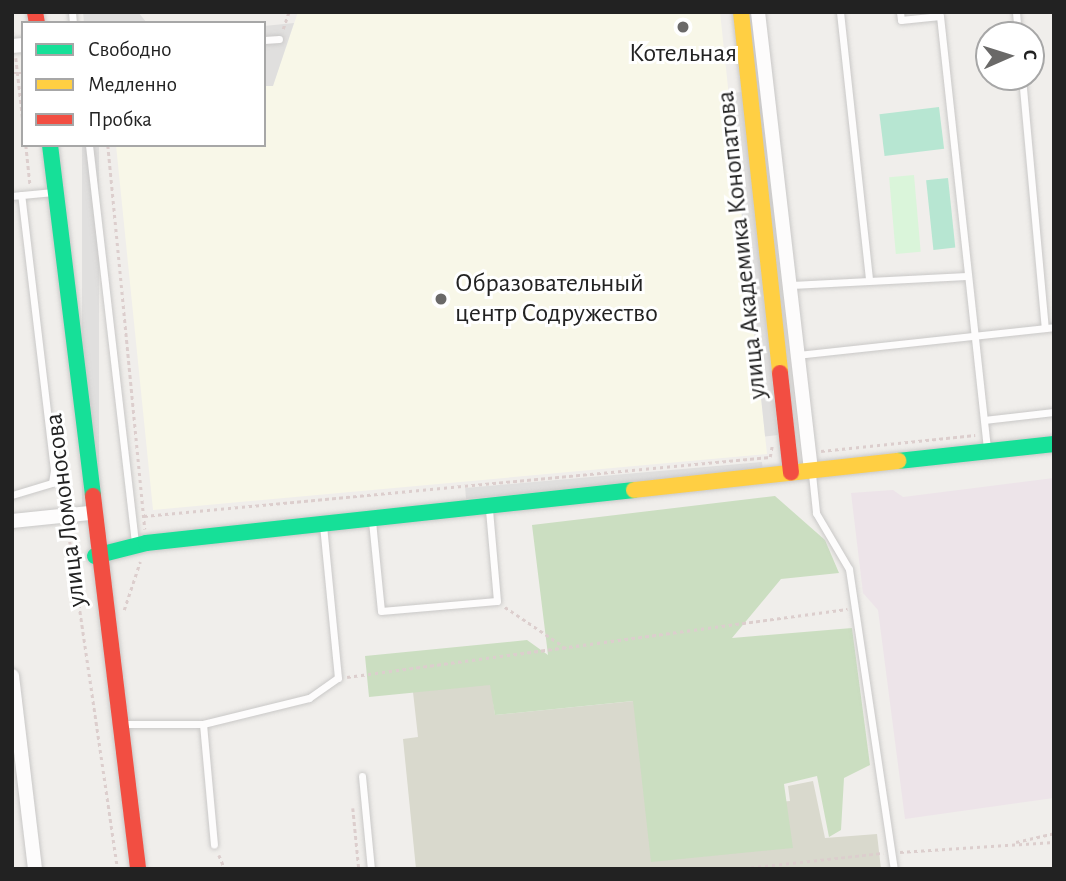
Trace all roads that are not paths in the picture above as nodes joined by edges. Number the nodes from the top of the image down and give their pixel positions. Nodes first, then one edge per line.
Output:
1 (741, 12) edge
2 (758, 12) edge
3 (840, 12) edge
4 (900, 12) edge
5 (279, 39) road end
6 (266, 40) edge
7 (1024, 91) edge
8 (50, 147) edge
9 (89, 147) edge
10 (54, 192) junction
11 (17, 195) edge
12 (968, 276) junction
13 (869, 277) junction
14 (788, 285) junction
15 (1049, 327) edge
16 (975, 335) junction
17 (796, 355) junction
18 (1054, 412) edge
19 (984, 420) junction
20 (986, 442) junction
21 (1054, 444) edge
22 (811, 470) junction
23 (792, 472) junction
24 (12, 495) edge
25 (489, 508) junction
26 (90, 513) junction
27 (372, 520) junction
28 (12, 521) edge
29 (323, 525) junction
30 (141, 544) junction
31 (95, 556) junction
32 (12, 676) edge
33 (120, 724) junction
34 (203, 724) junction
35 (362, 776) dead end
36 (214, 845) road end
37 (35, 869) edge
38 (138, 869) edge
39 (371, 869) edge
40 (894, 869) edge

1 - 23 street, улица Академика Конопатова
2 - 14 street, улица Академика Конопатова
3 - 13 lane
4 - 12 lane
5 - 6 lane
7 - 15 lane
8 - 10 street, улица Ломоносова
9 - 30 lane
10 - 11 lane
10 - 26 street, улица Ломоносова
11 - 24 lane
12 - 13 lane
12 - 16 lane
13 - 14 lane
14 - 17 street, улица Академика Конопатова
15 - 16 lane
16 - 17 lane
16 - 19 lane
17 - 22 street, улица Академика Конопатова
18 - 19 lane
19 - 20 lane
20 - 21 street
20 - 22 street
22 - 23 street
22 - 40 lane
23 - 25 street
25 - 27 street
25 - 27 lane
26 - 28 street
26 - 31 street, улица Ломоносова
27 - 29 street
29 - 30 street
29 - 34 lane
30 - 31 street
31 - 33 street, улица Ломоносова
32 - 37 street
33 - 34 lane
33 - 38 street, улица Ломоносова
34 - 36 lane
35 - 39 lane

